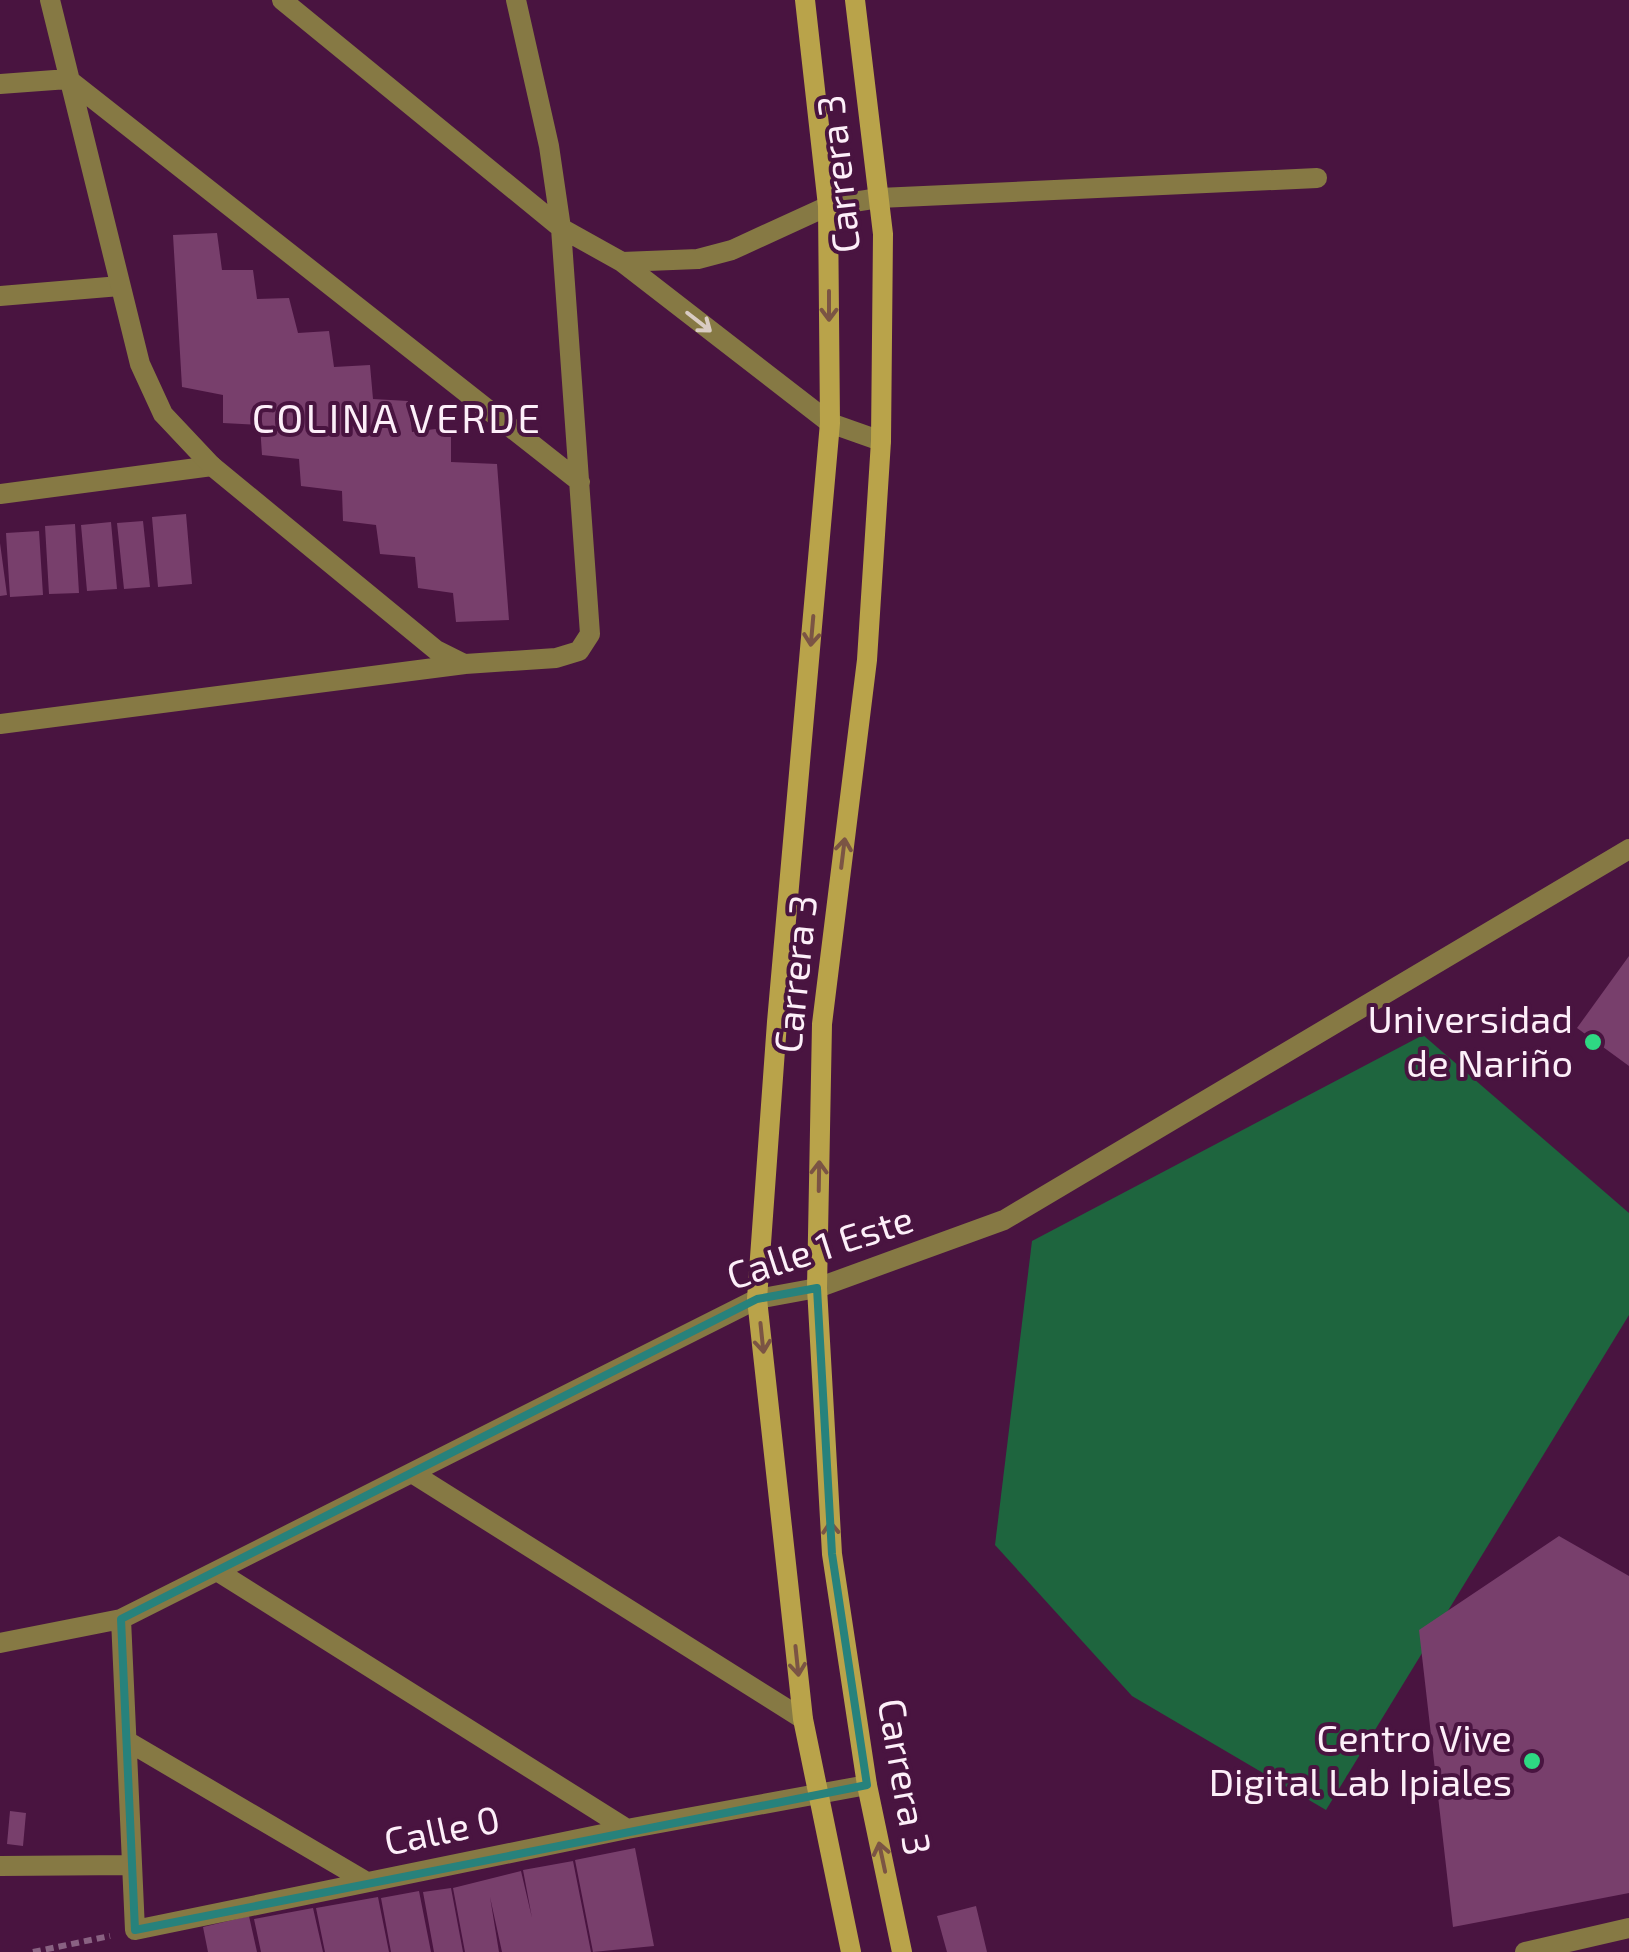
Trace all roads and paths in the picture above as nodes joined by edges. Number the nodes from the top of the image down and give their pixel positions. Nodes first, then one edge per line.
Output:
1 (50, 0) edge
2 (282, 0) edge
3 (516, 0) edge
4 (805, 0) edge
5 (855, 0) edge
6 (68, 79) junction
7 (0, 84) edge
8 (1318, 178) dead end
9 (879, 198) junction
10 (828, 206) junction
11 (560, 228) junction
12 (622, 262) junction
13 (120, 286) junction
14 (0, 296) edge
15 (830, 424) junction
16 (881, 441) junction
17 (212, 466) junction
18 (580, 482) junction
19 (0, 494) edge
20 (465, 664) junction
21 (0, 724) edge
22 (1629, 849) edge
23 (817, 1288) junction
24 (758, 1299) junction
25 (412, 1473) junction
26 (218, 1571) junction
27 (121, 1619) junction
28 (0, 1643) edge
29 (803, 1719) junction
30 (127, 1740) junction
31 (866, 1785) junction
32 (820, 1793) junction
33 (627, 1829) junction
34 (132, 1865) junction
35 (0, 1866) edge
36 (367, 1882) junction
37 (1629, 1928) edge
38 (136, 1930) junction
39 (1597, 1936) junction
40 (1565, 1948) edge
41 (33, 1952) edge
42 (851, 1952) edge
43 (902, 1952) edge
44 (1525, 1952) edge
45 (1615, 1952) edge

1 - 6 street
2 - 11 street
3 - 11 street
4 - 10 street, Carrera 3
5 - 9 street, Carrera 3
6 - 7 street
6 - 13 street
6 - 18 street
8 - 9 street
9 - 10 street
9 - 16 street, Carrera 3
10 - 12 street
10 -> 15 street, Carrera 3
11 - 12 street
11 - 18 street
12 -> 15 street
13 - 14 street
13 - 17 street
15 - 16 street
15 -> 24 street, Carrera 3
23 -> 16 street, Carrera 3
17 - 19 street
17 - 20 street
18 - 20 street
20 - 21 street
22 - 23 street, Calle 1 Este
23 - 24 street, Calle 1 Este
31 -> 23 street, Carrera 3
24 - 25 street, Calle 1 Este
24 -> 29 street, Carrera 3
25 - 26 street, Calle 1 Este
25 - 29 street
26 - 27 street, Calle 1 Este
26 - 33 street
27 - 28 street, Calle 1 Este
27 - 30 street
29 - 32 street, Carrera 3
30 - 34 street
30 - 36 street
31 - 32 street, Calle 0
43 -> 31 street, Carrera 3
32 - 33 street, Calle 0
32 - 42 street, Carrera 3
33 - 36 street, Calle 0
34 - 35 street
34 - 38 street
36 - 38 street, Calle 0
37 - 39 street
38 - 41 path
39 - 40 street
39 - 45 street
40 - 44 street

